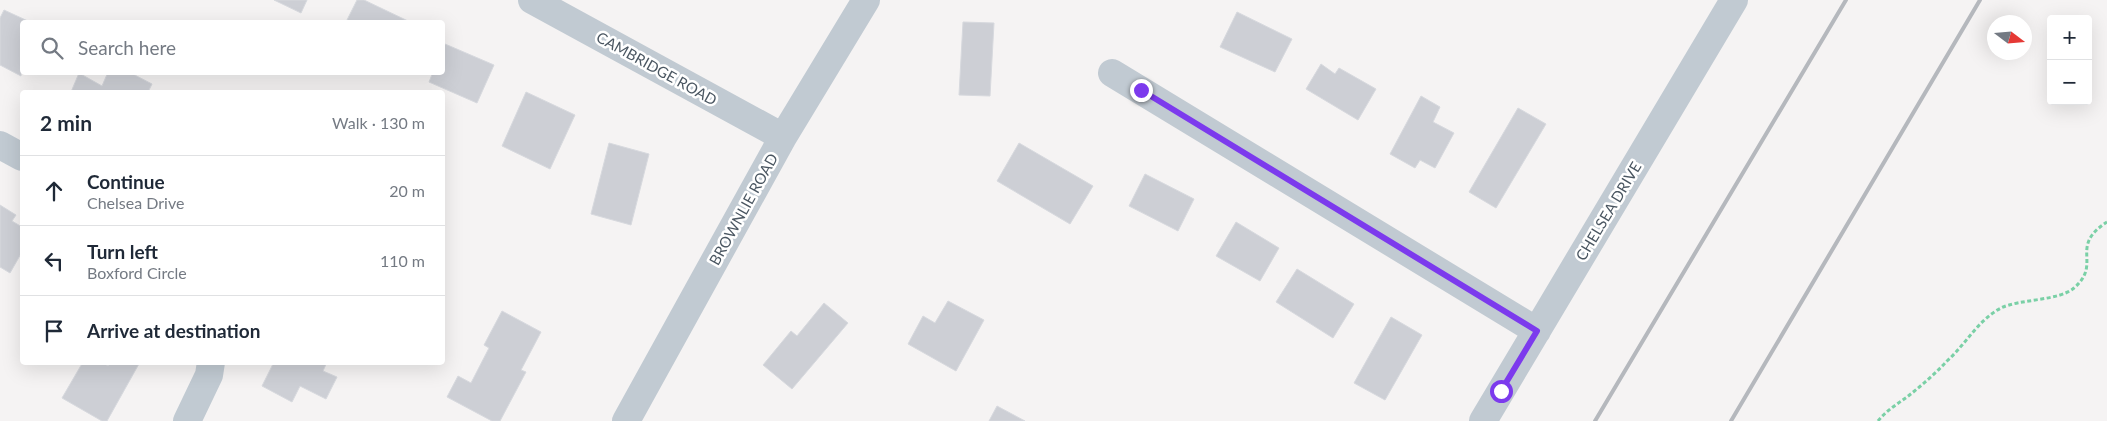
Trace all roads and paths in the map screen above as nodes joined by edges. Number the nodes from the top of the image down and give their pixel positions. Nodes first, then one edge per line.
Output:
1 (532, 0) edge
2 (866, 0) edge
3 (1734, 0) edge
4 (1112, 73) dead end
5 (782, 137) junction
6 (0, 145) edge
7 (20, 156) edge
8 (2107, 222) edge
9 (1537, 331) junction
10 (211, 365) edge
11 (187, 421) edge
12 (626, 421) edge
13 (1483, 421) edge
14 (1878, 421) edge

1 - 5 street, CAMBRIDGE ROAD
2 - 5 street, BROWNLIE ROAD
3 - 9 street, CHELSEA DRIVE
4 - 9 street
5 - 12 street, BROWNLIE ROAD
6 - 7 street
8 - 14 path
9 - 13 street, CHELSEA DRIVE
10 - 11 street

